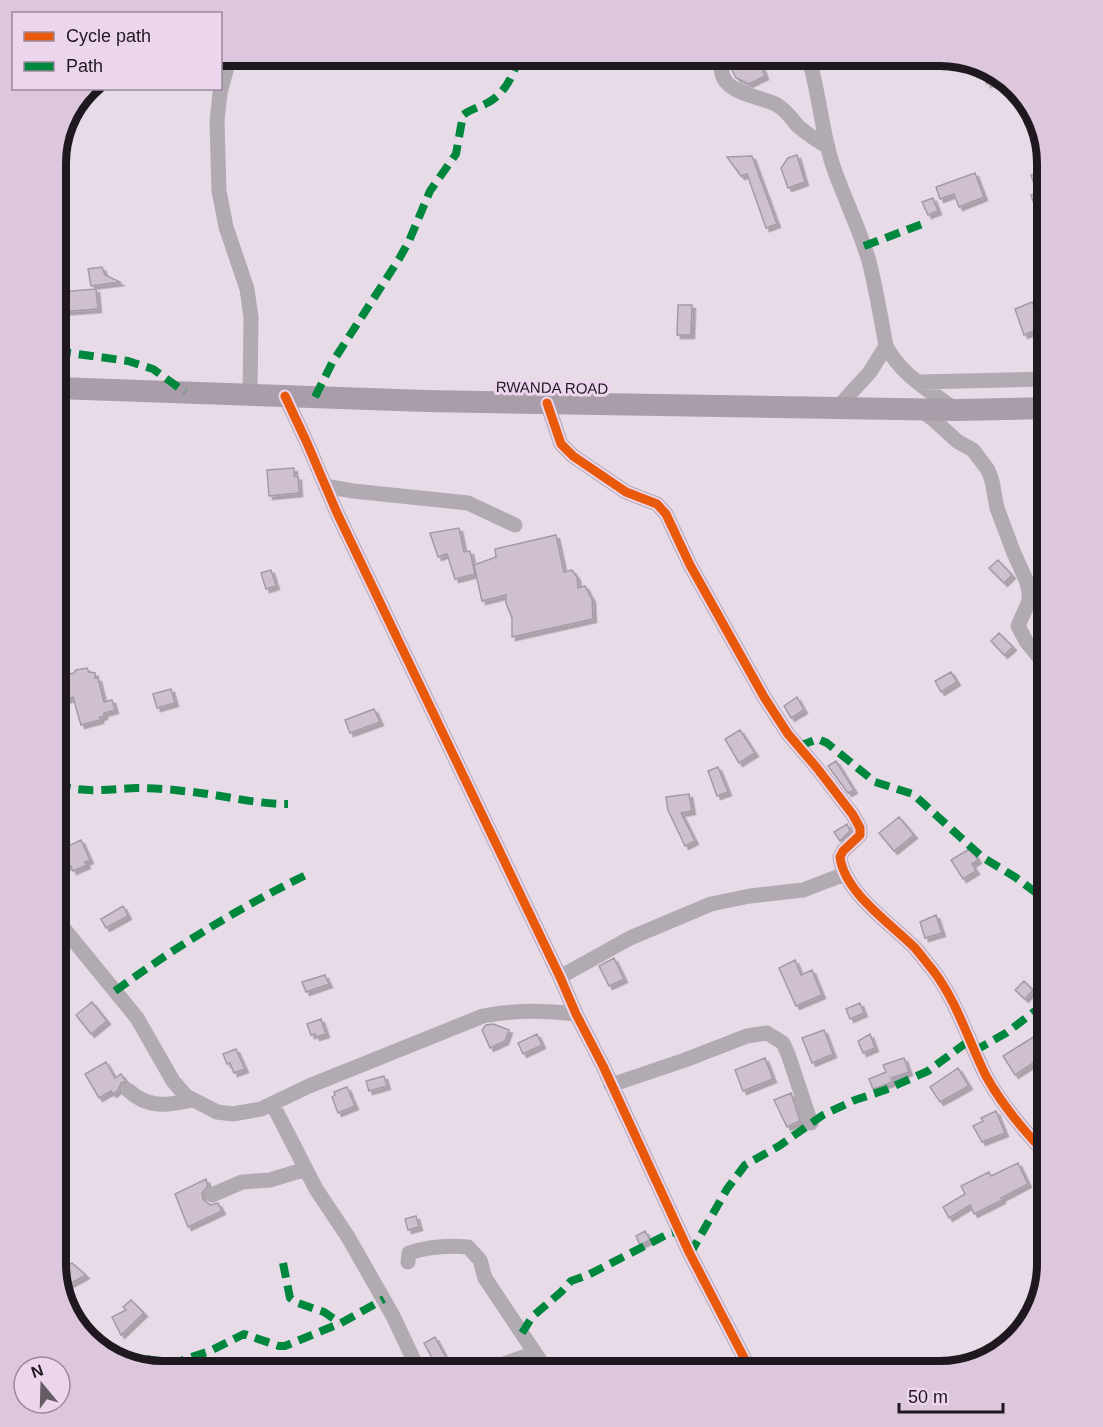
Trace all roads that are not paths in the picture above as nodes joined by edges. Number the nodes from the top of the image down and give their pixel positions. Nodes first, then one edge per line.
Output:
1 (227, 66) edge
2 (721, 66) edge
3 (811, 66) edge
4 (222, 86) edge
5 (221, 90) edge
6 (828, 147) junction
7 (886, 346) junction
8 (1037, 379) edge
9 (918, 382) junction
10 (66, 388) edge
11 (250, 394) junction
12 (285, 396) junction
13 (547, 403) junction
14 (837, 408) junction
15 (1037, 408) edge
16 (919, 409) junction
17 (956, 410) junction
18 (325, 486) junction
19 (515, 525) dead end
20 (1037, 654) edge
21 (845, 874) junction
22 (66, 931) edge
23 (560, 977) junction
24 (576, 1014) junction
25 (611, 1085) junction
26 (128, 1090) dead end
27 (191, 1100) junction
28 (273, 1105) junction
29 (811, 1123) dead end
30 (1037, 1144) edge
31 (306, 1169) junction
32 (212, 1195) dead end
33 (408, 1262) dead end
34 (414, 1361) edge
35 (512, 1361) edge
36 (534, 1361) edge
37 (539, 1361) edge
38 (746, 1361) edge

1 - 4 street
2 - 6 street
3 - 6 street
5 - 11 street
6 - 7 street
7 - 9 street
7 - 14 street
8 - 9 street
9 - 17 street
10 - 11 highway, RWANDA ROAD
11 - 12 highway, RWANDA ROAD
12 - 13 highway, RWANDA ROAD
12 - 18 street
13 - 14 highway, RWANDA ROAD
13 - 21 street
14 - 16 highway, RWANDA ROAD
15 - 17 highway, RWANDA ROAD
16 - 17 highway, RWANDA ROAD
16 - 20 street
18 - 19 street
18 - 23 street
21 - 23 street
21 - 30 street
22 - 27 street
23 - 24 street
24 - 25 street
24 - 28 street
25 - 29 street
25 - 38 street
26 - 27 street
27 - 28 street
28 - 31 street
31 - 32 street
31 - 34 street
33 - 37 street
35 - 36 street

